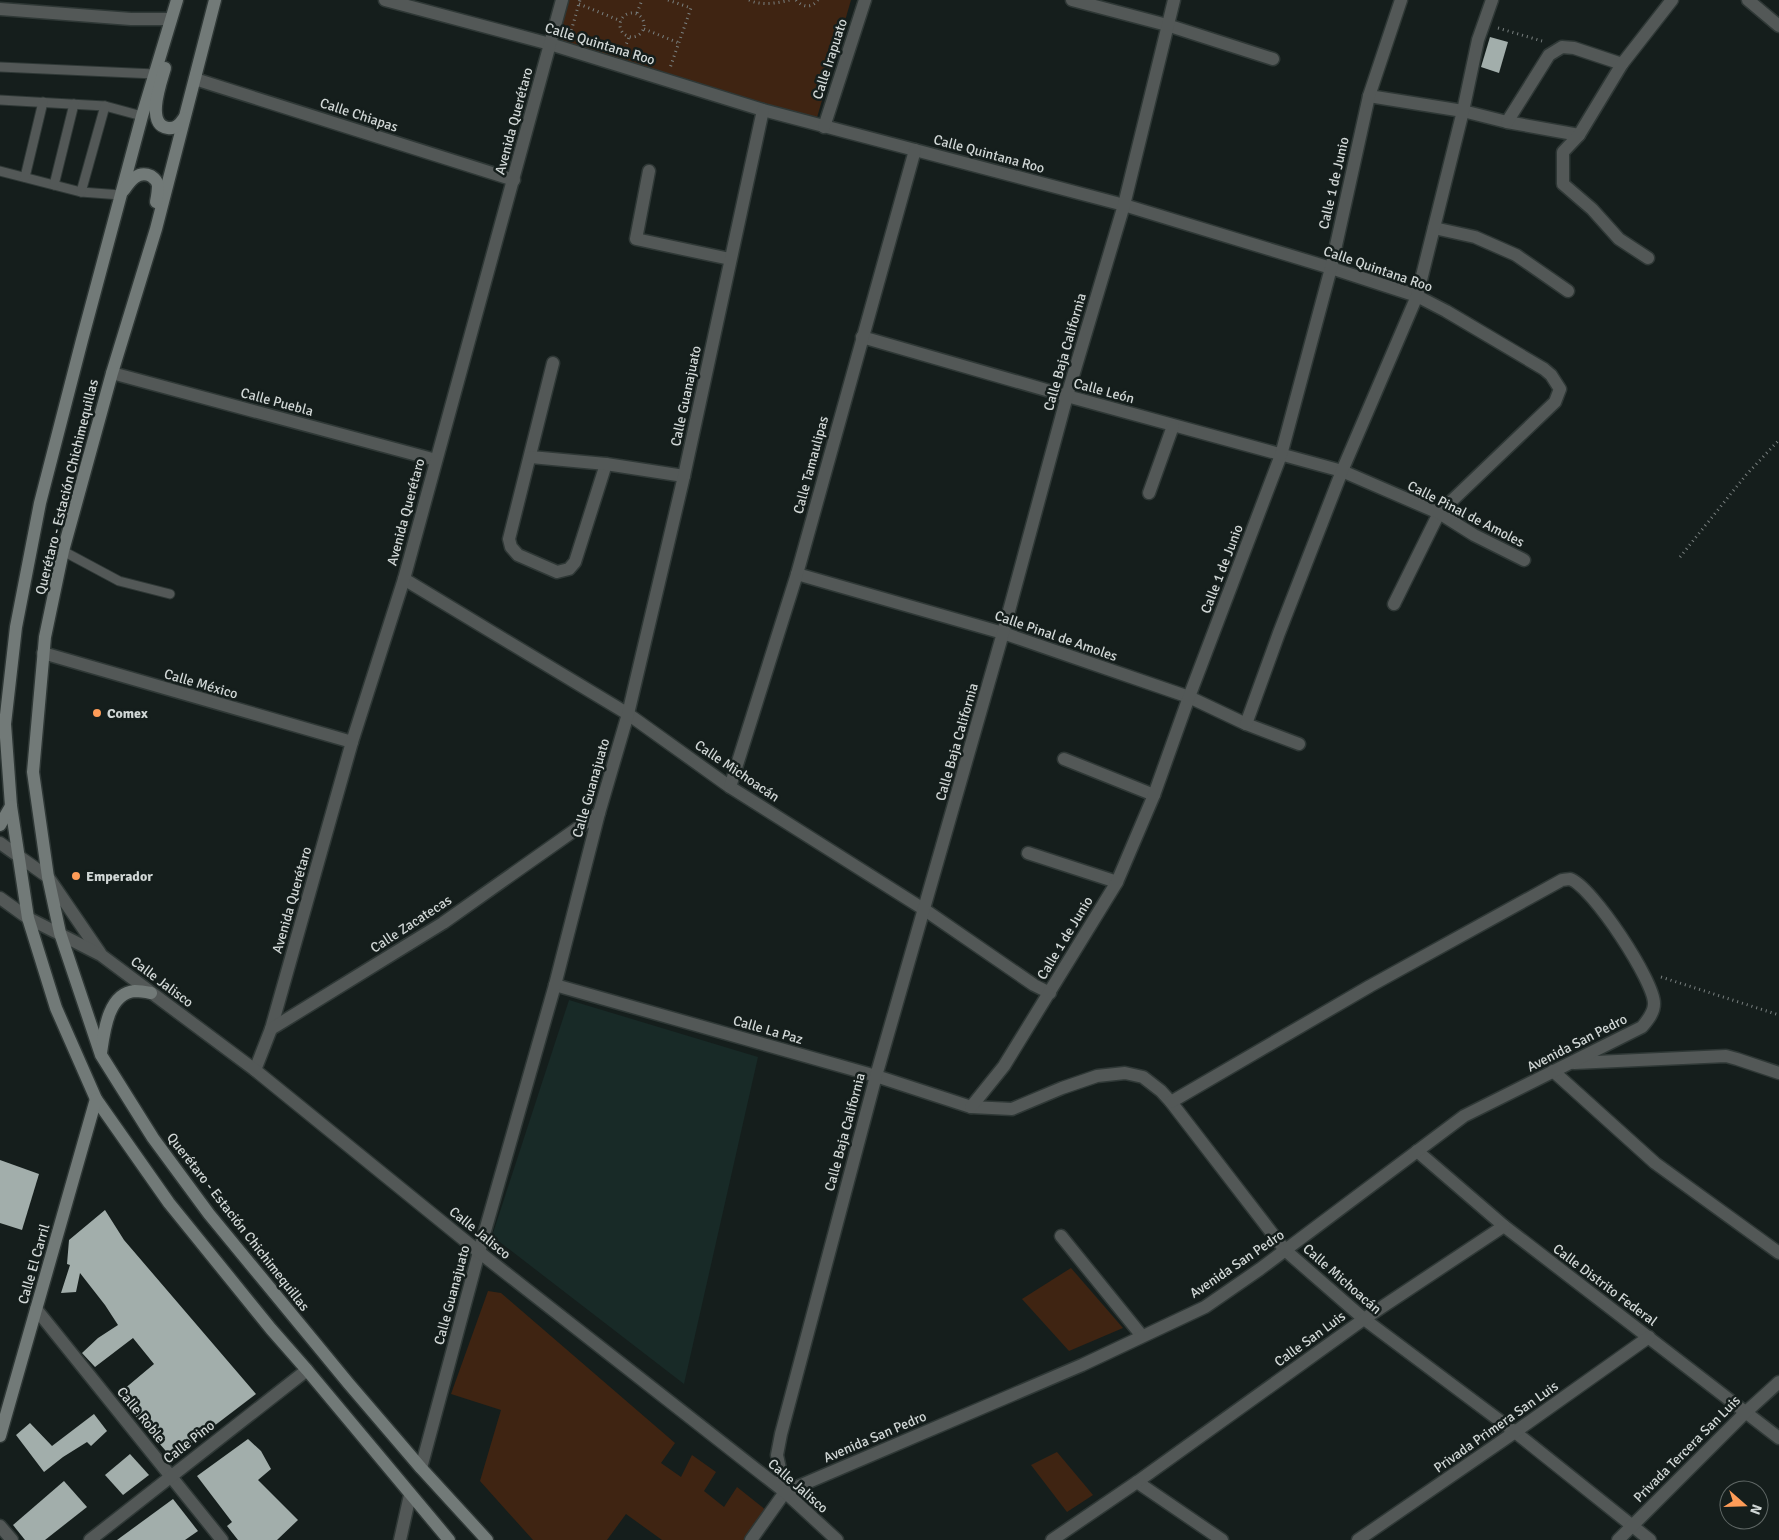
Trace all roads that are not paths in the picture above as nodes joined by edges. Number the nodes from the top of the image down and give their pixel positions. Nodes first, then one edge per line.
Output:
1 (177, 0) edge
2 (182, 0) edge
3 (215, 0) edge
4 (385, 0) edge
5 (562, 0) edge
6 (865, 0) edge
7 (1072, 0) edge
8 (1174, 0) edge
9 (1401, 0) edge
10 (1492, 0) edge
11 (1672, 0) edge
12 (1748, 0) edge
13 (0, 9) edge
14 (171, 19) junction
15 (1167, 25) junction
16 (1779, 26) edge
17 (550, 44) junction
18 (1272, 59) dead end
19 (1622, 64) junction
20 (0, 67) edge
21 (155, 74) junction
22 (195, 79) junction
23 (1369, 96) junction
24 (0, 100) edge
25 (42, 102) junction
26 (74, 104) junction
27 (105, 106) junction
28 (763, 110) junction
29 (1463, 111) junction
30 (142, 116) junction
31 (184, 118) junction
32 (1507, 122) junction
33 (824, 127) junction
34 (1579, 135) junction
35 (915, 150) junction
36 (0, 171) edge
37 (649, 171) dead end
38 (26, 177) junction
39 (514, 180) junction
40 (54, 185) junction
41 (81, 192) junction
42 (121, 194) junction
43 (1124, 206) junction
44 (1434, 228) junction
45 (156, 229) junction
46 (1648, 258) dead end
47 (730, 259) junction
48 (1331, 268) junction
49 (1568, 291) dead end
50 (1416, 296) junction
51 (862, 337) junction
52 (553, 363) dead end
53 (112, 373) junction
54 (1068, 396) junction
55 (1173, 426) junction
56 (1281, 455) junction
57 (531, 457) junction
58 (436, 460) junction
59 (606, 464) junction
60 (1342, 471) junction
61 (684, 476) junction
62 (1149, 493) dead end
63 (1439, 513) junction
64 (63, 552) junction
65 (1524, 560) dead end
66 (796, 574) junction
67 (404, 579) junction
68 (170, 594) dead end
69 (1394, 604) dead end
70 (1003, 633) junction
71 (43, 653) junction
72 (1189, 697) junction
73 (628, 714) junction
74 (1246, 724) junction
75 (352, 742) junction
76 (1300, 744) dead end
77 (1064, 759) dead end
78 (730, 787) junction
79 (1154, 794) junction
80 (11, 806) junction
81 (599, 813) junction
82 (0, 825) edge
83 (0, 843) edge
84 (1028, 852) dead end
85 (18, 855) junction
86 (48, 877) junction
87 (1116, 882) junction
88 (0, 898) edge
89 (925, 910) junction
90 (28, 918) junction
91 (60, 933) junction
92 (101, 955) junction
93 (555, 985) junction
94 (151, 993) junction
95 (1050, 993) junction
96 (271, 1029) junction
97 (101, 1055) junction
98 (1571, 1063) junction
99 (254, 1070) junction
100 (1553, 1071) junction
101 (1779, 1074) edge
102 (876, 1076) junction
103 (96, 1100) junction
104 (1171, 1102) junction
105 (972, 1107) junction
106 (1417, 1151) junction
107 (1504, 1226) junction
108 (1061, 1236) dead end
109 (1285, 1250) junction
110 (479, 1252) junction
111 (1779, 1253) edge
112 (36, 1309) junction
113 (1364, 1319) junction
114 (1142, 1336) junction
115 (1649, 1337) junction
116 (307, 1370) junction
117 (1779, 1382) edge
118 (1746, 1412) junction
119 (1516, 1432) junction
120 (0, 1436) edge
121 (1779, 1438) edge
122 (421, 1468) junction
123 (170, 1476) junction
124 (1137, 1482) junction
125 (785, 1492) junction
126 (410, 1495) junction
127 (0, 1526) edge
128 (1632, 1526) junction
129 (12, 1540) edge
130 (90, 1540) edge
131 (222, 1540) edge
132 (400, 1540) edge
133 (449, 1540) edge
134 (486, 1540) edge
135 (751, 1540) edge
136 (837, 1540) edge
137 (1052, 1540) edge
138 (1222, 1540) edge
139 (1358, 1540) edge
140 (1618, 1540) edge
141 (1650, 1540) edge

1 - 14 main road, Querétaro - Estación Chichimequillas
2 - 31 main road
3 - 22 main road, Querétaro - Estación Chichimequillas
4 - 17 street, Calle Quintana Roo
5 - 17 street, Avenida Querétaro
6 - 33 street, Calle Irapuato
7 - 15 street
8 - 15 street, Calle Baja California
9 - 23 street, Calle 1 de Junio
10 - 29 street
11 - 19 street
12 - 16 street
13 - 14 street
14 - 21 main road, Querétaro - Estación Chichimequillas
15 - 18 street
15 - 43 street, Calle Baja California
17 - 28 street, Calle Quintana Roo
17 - 39 street, Avenida Querétaro
19 - 32 street
19 - 34 street
20 - 21 lane
21 - 30 main road, Querétaro - Estación Chichimequillas
22 - 31 main road, Querétaro - Estación Chichimequillas
22 - 39 street, Calle Chiapas
23 - 29 street
23 - 48 street, Calle 1 de Junio
24 - 25 lane
25 - 26 lane
25 - 38 lane
26 - 27 lane
26 - 40 lane
27 - 30 lane
27 - 41 lane
28 - 33 street, Calle Quintana Roo
28 - 47 street, Calle Guanajuato
29 - 32 street
29 - 44 street
30 - 42 main road, Querétaro - Estación Chichimequillas
31 - 45 main road, Querétaro - Estación Chichimequillas
32 - 34 street
33 - 35 street, Calle Quintana Roo
34 - 46 street
35 - 43 street, Calle Quintana Roo
35 - 51 street, Calle Tamaulipas
36 - 38 lane
37 - 47 street
38 - 40 lane
39 - 58 street, Avenida Querétaro
40 - 41 lane
41 - 42 lane
42 - 45 main road
42 - 80 main road, Querétaro - Estación Chichimequillas
43 - 48 street, Calle Quintana Roo
43 - 54 street, Calle Baja California
44 - 49 street
44 - 50 street
45 - 53 main road, Querétaro - Estación Chichimequillas
47 - 61 street, Calle Guanajuato
48 - 50 street, Calle Quintana Roo
48 - 56 street, Calle 1 de Junio
50 - 60 street
50 - 63 street, Calle Quintana Roo
51 - 54 street, Calle León
51 - 66 street, Calle Tamaulipas
52 - 57 street
53 - 58 street, Calle Puebla
53 - 64 main road, Querétaro - Estación Chichimequillas
54 - 55 street, Calle León
54 - 70 street, Calle Baja California
55 - 56 street, Calle León
55 - 62 street
56 - 60 street, Calle Pinal de Amoles
56 - 72 street, Calle 1 de Junio
57 - 59 street
57 - 59 street
58 - 67 street, Avenida Querétaro
59 - 61 street
60 - 63 street, Calle Pinal de Amoles
60 - 74 street
61 - 73 street, Calle Guanajuato
63 - 65 street, Calle Pinal de Amoles
63 - 69 street
64 - 68 lane
64 - 71 main road, Querétaro - Estación Chichimequillas
66 - 70 street, Calle Pinal de Amoles
66 - 78 street, Calle Tamaulipas
67 - 73 street, Calle Michoacán
67 - 75 street, Avenida Querétaro
70 - 72 street, Calle Pinal de Amoles
70 - 89 street, Calle Baja California
71 - 75 street, Calle México
71 - 86 main road, Querétaro - Estación Chichimequillas
72 - 74 street, Calle Pinal de Amoles
72 - 79 street, Calle 1 de Junio
73 - 78 street, Calle Michoacán
73 - 81 street, Calle Guanajuato
74 - 76 street, Calle Pinal de Amoles
75 - 96 street, Avenida Querétaro
77 - 79 street
78 - 89 street, Calle Michoacán
79 - 87 street, Calle 1 de Junio
80 - 82 main road
80 - 85 main road, Querétaro - Estación Chichimequillas
81 - 93 street, Calle Guanajuato
81 - 96 street, Calle Zacatecas
83 - 85 street, Calle Jalisco
84 - 87 street
85 - 86 street, Calle Jalisco
85 - 90 main road, Querétaro - Estación Chichimequillas
86 - 91 main road, Querétaro - Estación Chichimequillas
86 - 92 street, Calle Jalisco
87 - 95 street, Calle 1 de Junio
88 - 90 street, Calle Jalisco
89 - 95 street, Calle Michoacán
89 - 102 street, Calle Baja California
90 - 91 street, Calle Jalisco
90 - 103 main road, Querétaro - Estación Chichimequillas
91 - 92 street, Calle Jalisco
91 - 97 main road, Querétaro - Estación Chichimequillas
92 - 94 street, Calle Jalisco
93 - 102 street, Calle La Paz
93 - 110 street, Calle Guanajuato
94 - 97 main road
94 - 99 street, Calle Jalisco
95 - 105 street, Calle 1 de Junio
96 - 99 street
97 - 122 main road, Querétaro - Estación Chichimequillas
98 - 100 street, Avenida San Pedro
98 - 101 street
98 - 104 street, Avenida San Pedro
99 - 110 street, Calle Jalisco
100 - 106 street, Avenida San Pedro
100 - 111 street
102 - 105 street, Calle La Paz
102 - 125 street, Calle Baja California
103 - 112 main road, Calle El Carril
103 - 116 main road, Querétaro - Estación Chichimequillas
104 - 105 street, Calle Michoacán
104 - 109 street, Calle Michoacán
106 - 107 street, Calle Distrito Federal
106 - 109 street, Avenida San Pedro
107 - 113 street, Calle San Luis
107 - 115 street, Calle Distrito Federal
108 - 114 street
109 - 113 street, Calle Michoacán
109 - 114 street, Avenida San Pedro
110 - 122 street, Calle Guanajuato
110 - 125 street, Calle Jalisco
112 - 120 main road, Calle El Carril
112 - 123 street, Calle Roble
113 - 119 street, Calle Michoacán
113 - 124 street, Calle San Luis
114 - 125 street, Avenida San Pedro
115 - 118 street, Calle Distrito Federal
115 - 119 street, Privada Primera San Luis
116 - 123 street, Calle Pino
116 - 126 main road, Querétaro - Estación Chichimequillas
117 - 118 street, Privada Tercera San Luis
118 - 121 street, Calle Distrito Federal
118 - 128 street, Privada Tercera San Luis
119 - 128 street, Calle Michoacán
119 - 139 street, Privada Primera San Luis
122 - 134 main road, Querétaro - Estación Chichimequillas
123 - 130 street, Calle Pino
123 - 131 street, Calle Roble
124 - 137 street, Calle San Luis
124 - 138 street
125 - 135 street
125 - 136 street, Calle Jalisco
126 - 132 street
126 - 133 main road, Querétaro - Estación Chichimequillas
127 - 129 street
128 - 140 street, Privada Tercera San Luis
128 - 141 street, Calle Michoacán

